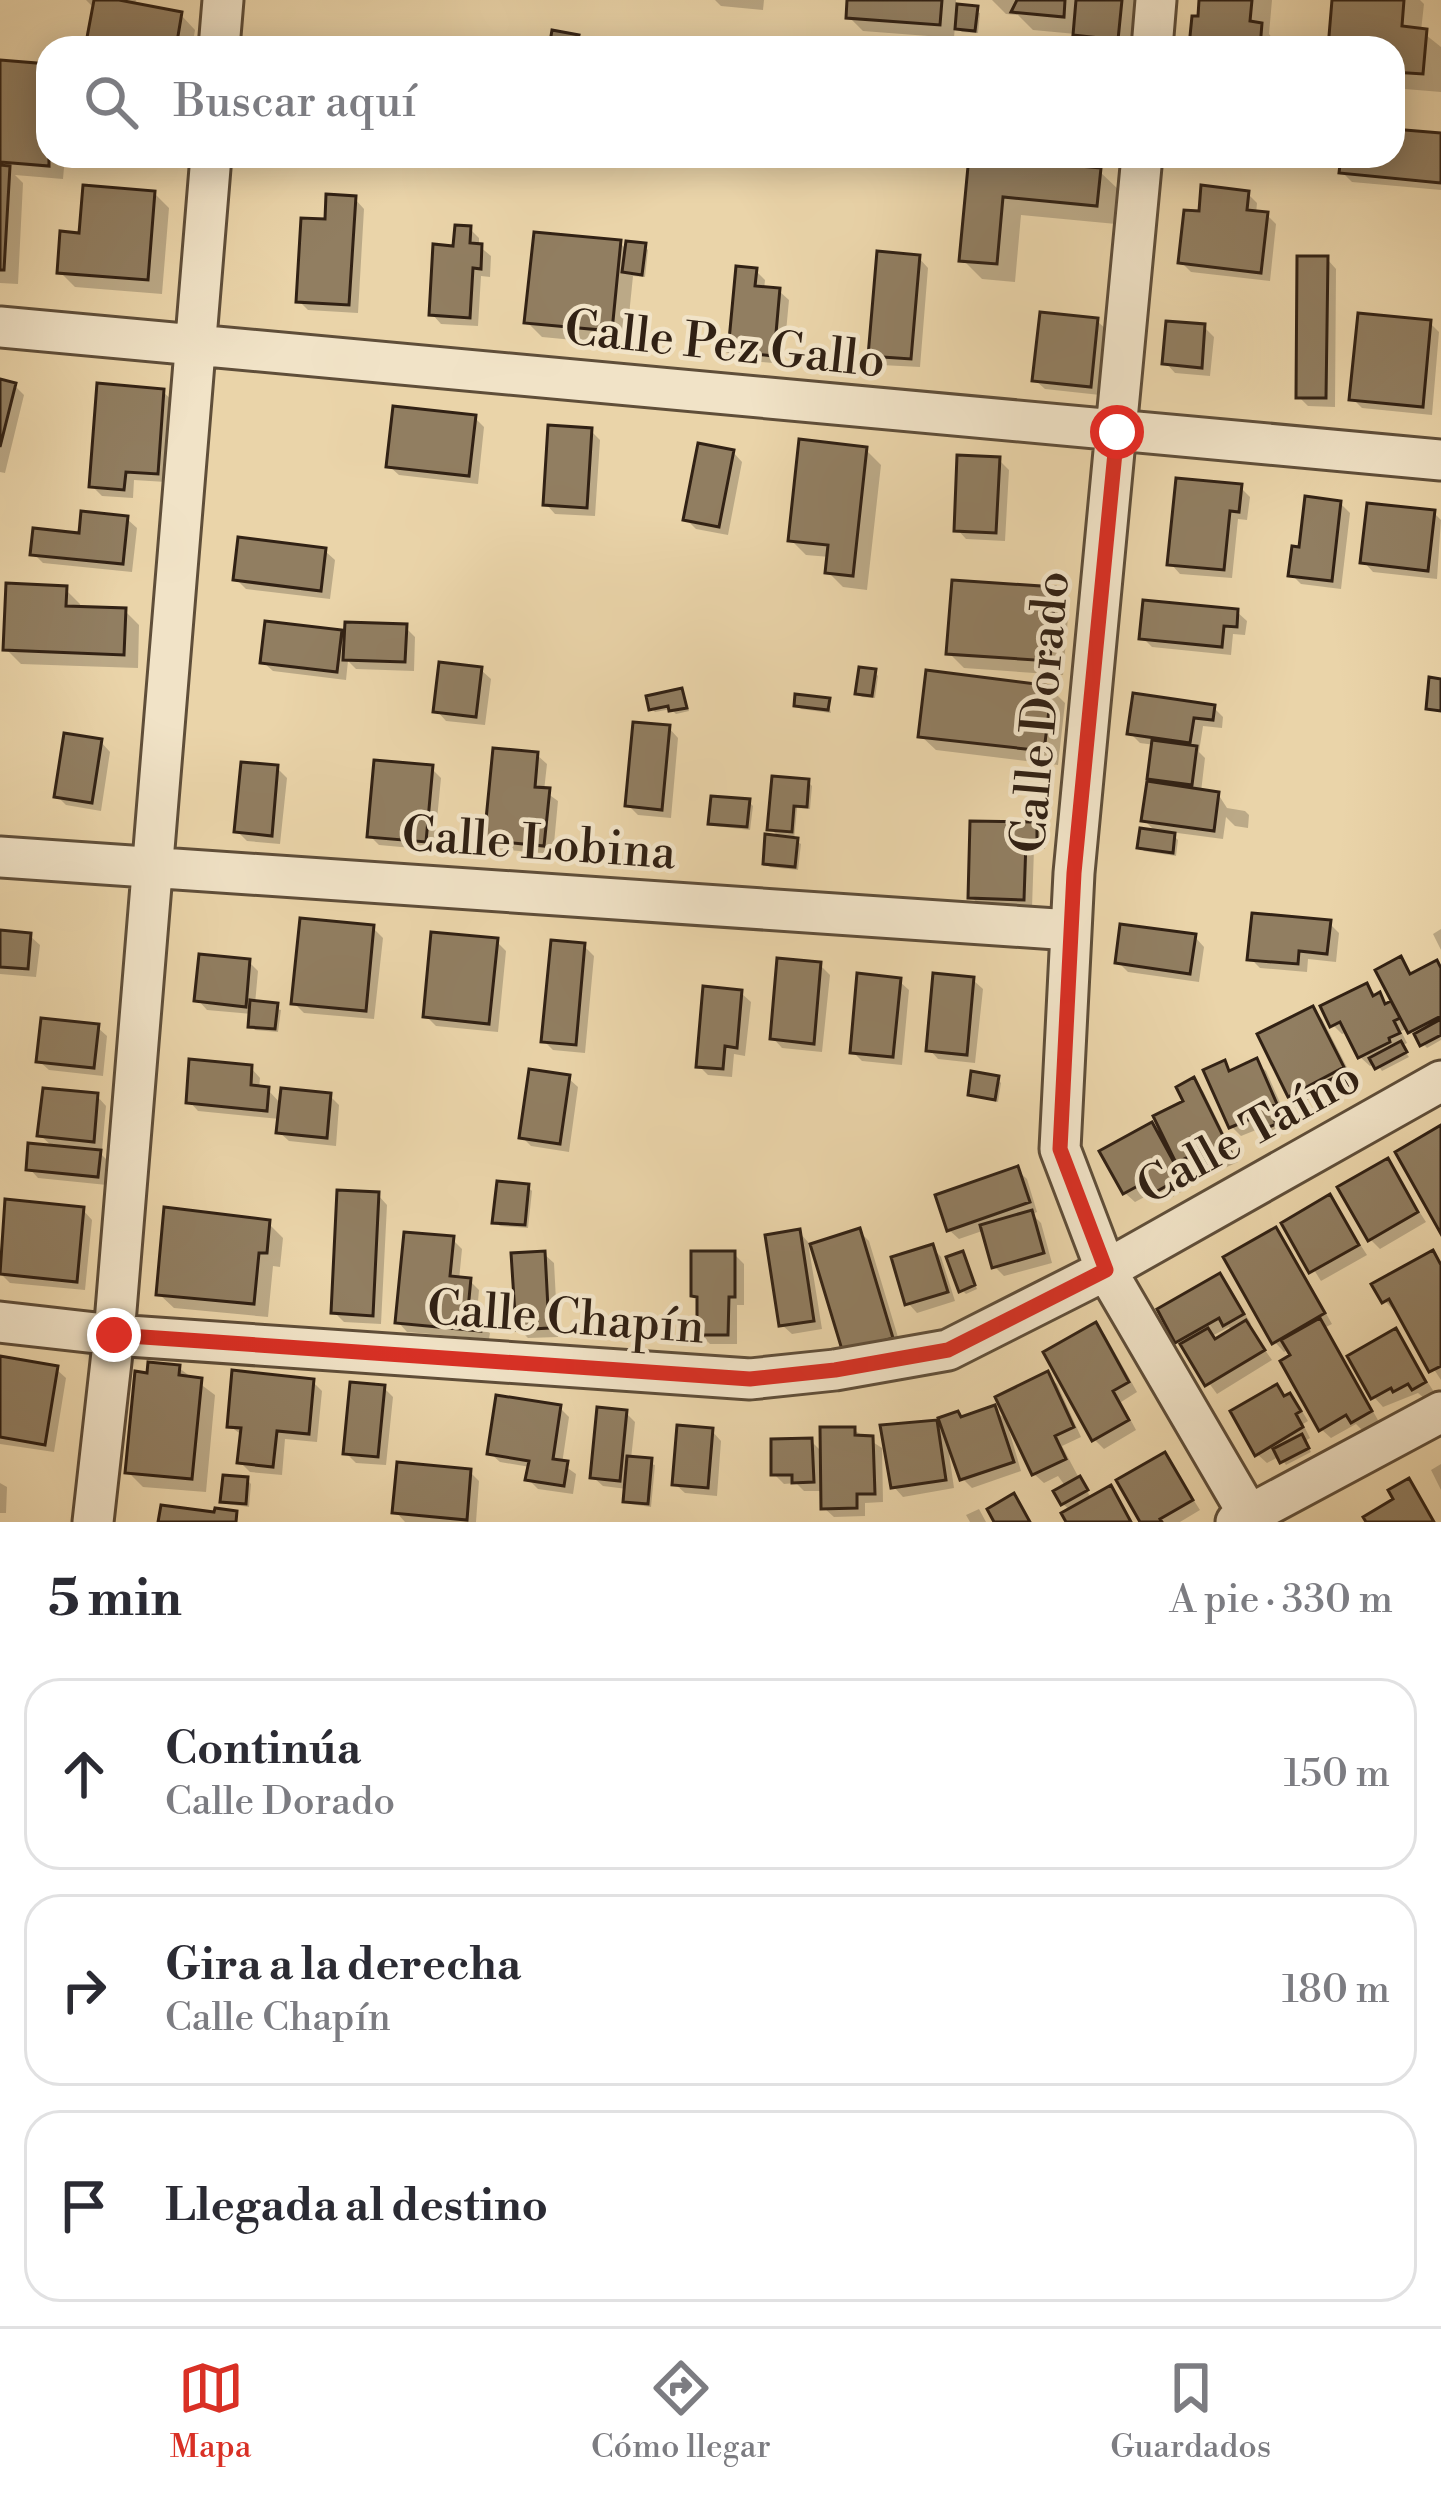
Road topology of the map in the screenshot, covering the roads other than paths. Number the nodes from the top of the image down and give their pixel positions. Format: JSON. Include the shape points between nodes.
{"nodes":[{"id":1,"x":223,"y":0,"type":"edge"},
{"id":2,"x":1156,"y":0,"type":"edge"},
{"id":3,"x":220,"y":36,"type":"edge"},
{"id":4,"x":1153,"y":36,"type":"edge"},
{"id":5,"x":210,"y":168,"type":"edge"},
{"id":6,"x":1141,"y":168,"type":"edge"},
{"id":7,"x":0,"y":327,"type":"edge"},
{"id":8,"x":195,"y":343,"type":"junction"},
{"id":9,"x":1117,"y":432,"type":"junction"},
{"id":10,"x":1441,"y":460,"type":"edge"},
{"id":11,"x":0,"y":856,"type":"edge"},
{"id":12,"x":151,"y":867,"type":"junction"},
{"id":13,"x":1071,"y":930,"type":"junction"},
{"id":14,"x":1441,"y":1081,"type":"edge"},
{"id":15,"x":1106,"y":1270,"type":"junction"},
{"id":16,"x":0,"y":1322,"type":"edge"},
{"id":17,"x":114,"y":1335,"type":"junction"},
{"id":18,"x":1441,"y":1412,"type":"edge"},
{"id":19,"x":1246,"y":1520,"type":"edge"},
{"id":20,"x":93,"y":1522,"type":"edge"}],
"edges":[{"from":1,"to":3,"type":"street"},
{"from":2,"to":4,"type":"street"},
{"from":5,"to":8,"type":"street"},
{"from":6,"to":9,"type":"street","name":"Calle Dorado"},
{"from":7,"to":8,"type":"street","name":"Calle Pez Gallo"},
{"from":8,"to":9,"type":"street","name":"Calle Pez Gallo"},
{"from":8,"to":12,"type":"street"},
{"from":9,"to":10,"type":"street","name":"Calle Pez Gallo"},
{"from":9,"to":13,"type":"street","name":"Calle Dorado"},
{"from":11,"to":12,"type":"street","name":"Calle Lobina"},
{"from":12,"to":13,"type":"street","name":"Calle Lobina"},
{"from":12,"to":17,"type":"street"},
{"from":13,"to":15,"type":"street","name":"Calle Dorado","via":[[1060,1149]]},
{"from":14,"to":15,"type":"street","name":"Calle Taíno"},
{"from":15,"to":17,"type":"street","name":"Calle Chapín","via":[[948,1350],[750,1379]]},
{"from":15,"to":19,"type":"street","name":"Calle Dorado"},
{"from":16,"to":17,"type":"street","name":"Calle Chapín"},
{"from":17,"to":20,"type":"street"},
{"from":18,"to":19,"type":"street"}]}
